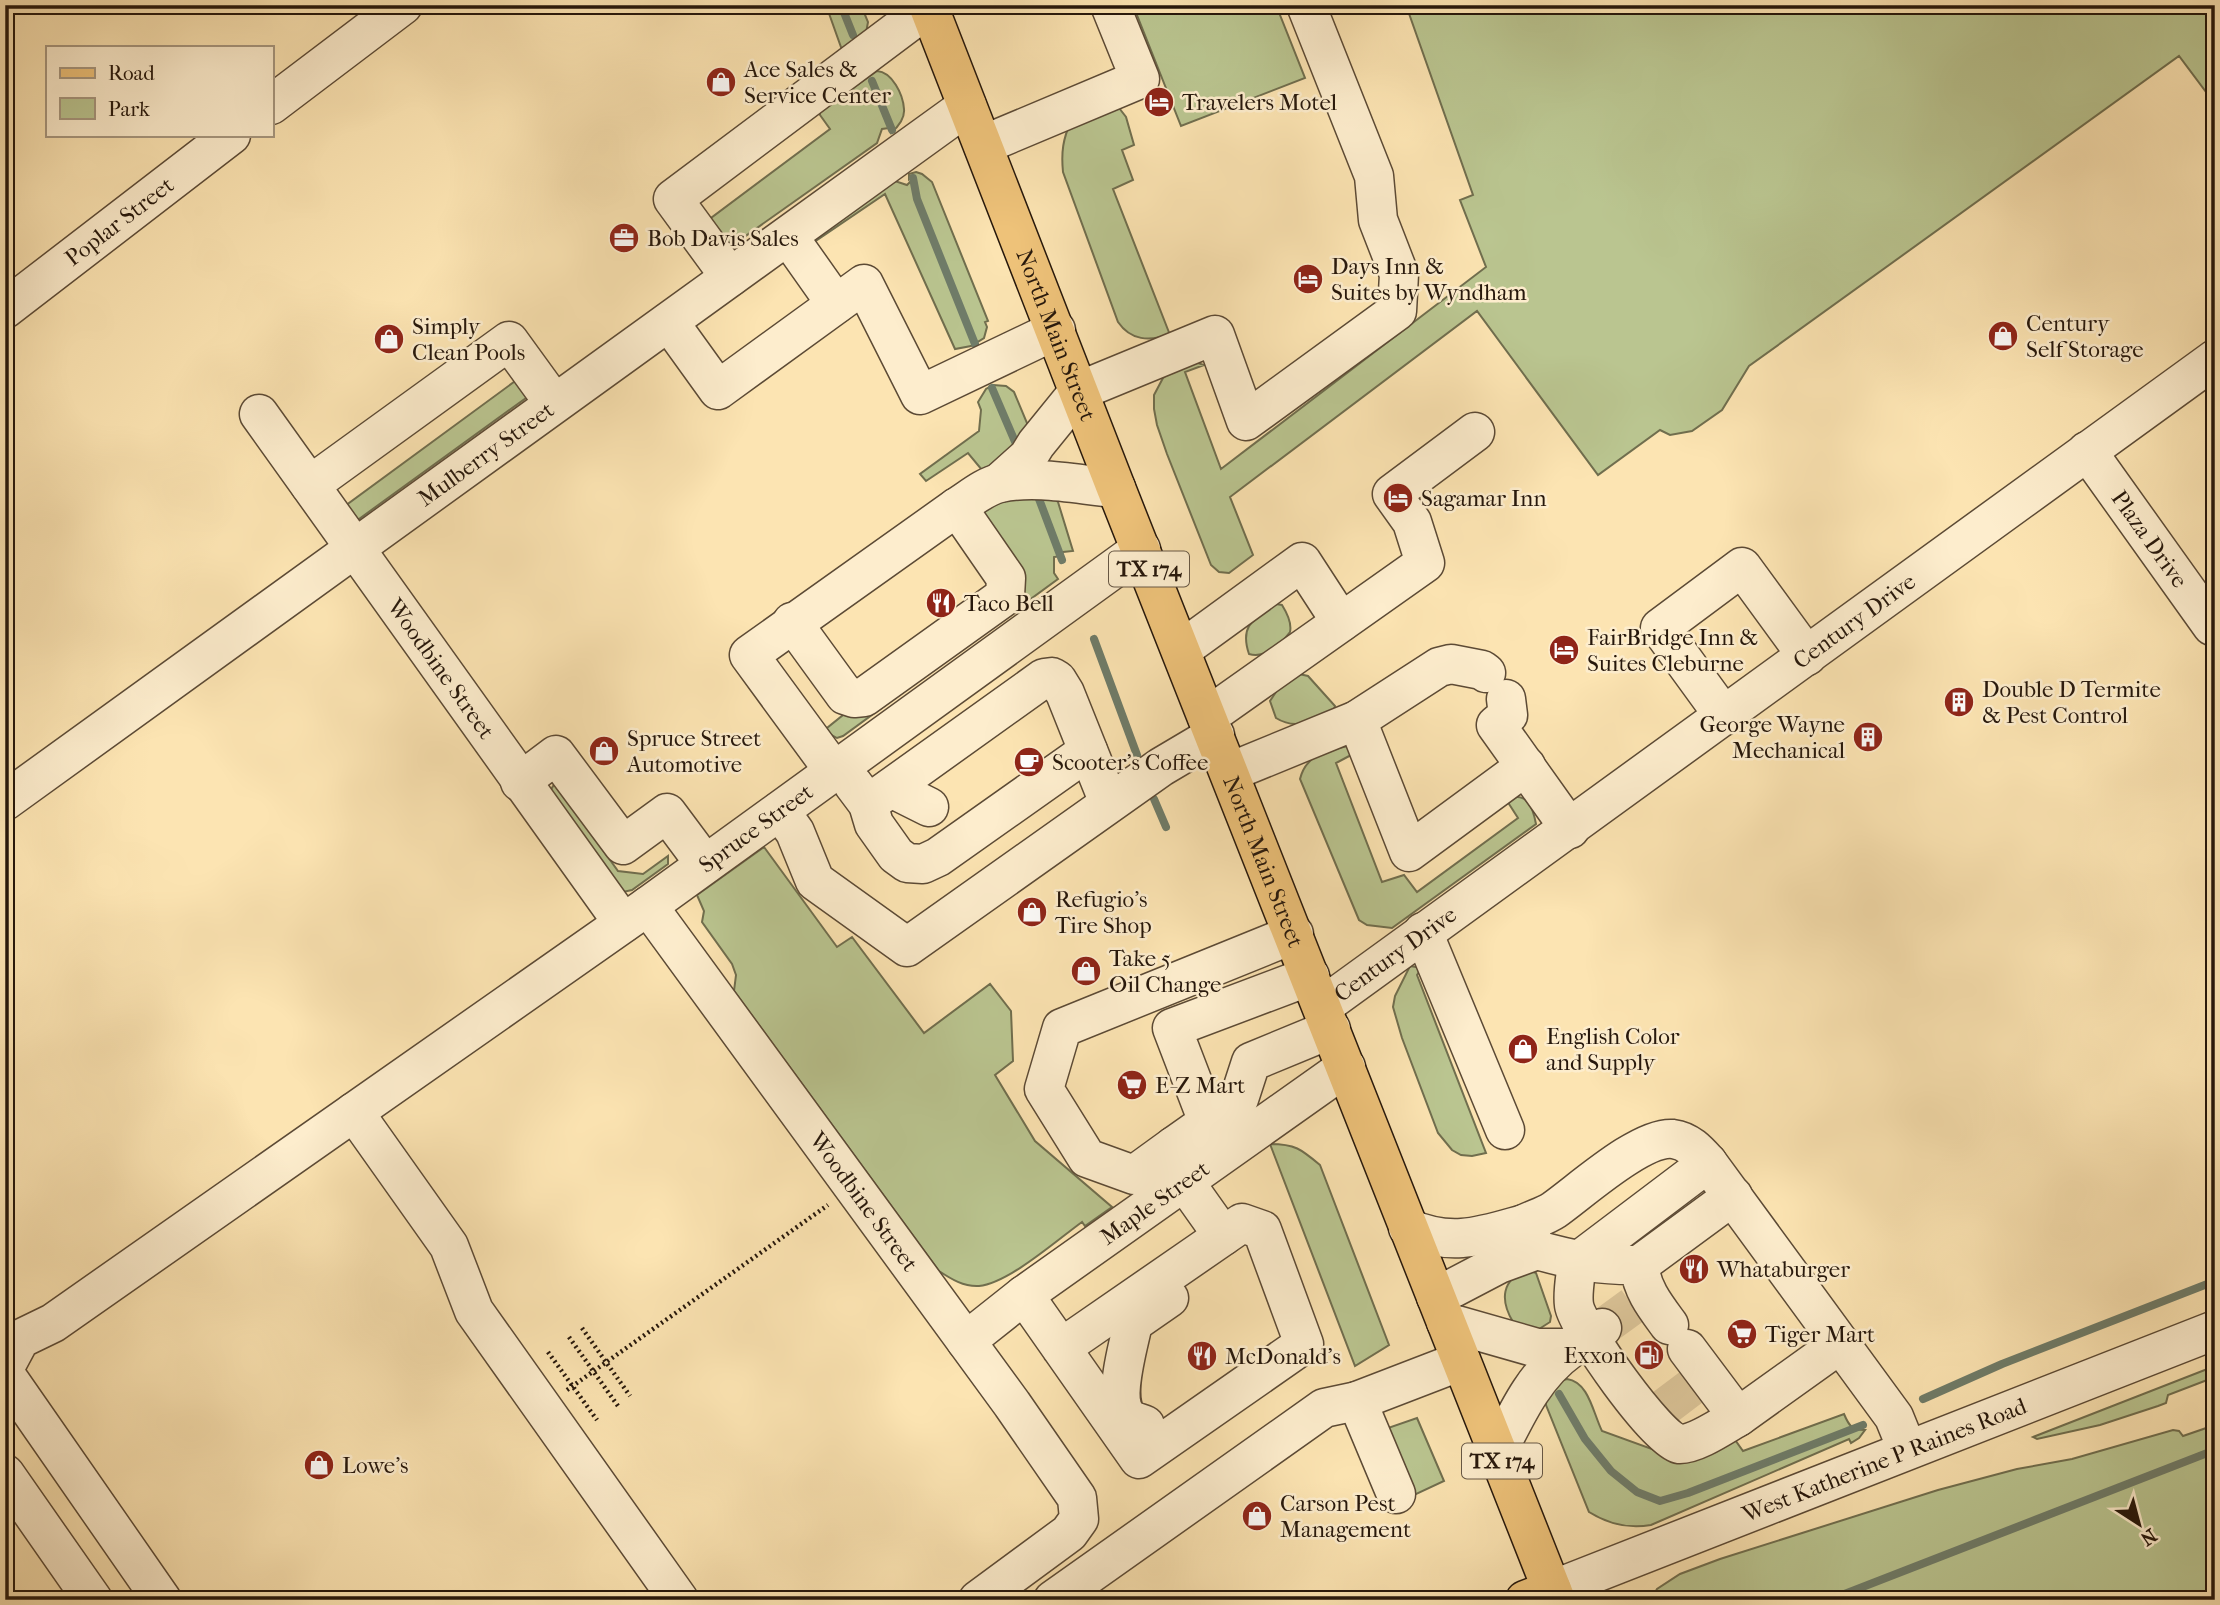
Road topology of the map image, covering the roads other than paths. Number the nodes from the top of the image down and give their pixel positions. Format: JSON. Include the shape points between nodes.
{"nodes":[{"id":1,"x":403,"y":5,"type":"edge"},
{"id":2,"x":1110,"y":5,"type":"edge"},
{"id":3,"x":1306,"y":5,"type":"edge"},
{"id":4,"x":928,"y":6,"type":"edge"},
{"id":5,"x":273,"y":103,"type":"edge"},
{"id":6,"x":967,"y":106,"type":"junction"},
{"id":7,"x":230,"y":136,"type":"edge"},
{"id":8,"x":983,"y":145,"type":"junction"},
{"id":9,"x":788,"y":236,"type":"junction"},
{"id":10,"x":730,"y":277,"type":"junction"},
{"id":11,"x":836,"y":304,"type":"junction"},
{"id":12,"x":5,"y":309,"type":"edge"},
{"id":13,"x":670,"y":322,"type":"junction"},
{"id":14,"x":1056,"y":330,"type":"junction"},
{"id":15,"x":2215,"y":359,"type":"edge"},
{"id":16,"x":1079,"y":391,"type":"junction"},
{"id":17,"x":554,"y":403,"type":"junction"},
{"id":18,"x":259,"y":414,"type":"dead end"},
{"id":19,"x":1475,"y":432,"type":"dead end"},
{"id":20,"x":2087,"y":451,"type":"junction"},
{"id":21,"x":999,"y":483,"type":"junction"},
{"id":22,"x":310,"y":485,"type":"junction"},
{"id":23,"x":1116,"y":488,"type":"junction"},
{"id":24,"x":957,"y":507,"type":"junction"},
{"id":25,"x":355,"y":548,"type":"junction"},
{"id":26,"x":1140,"y":549,"type":"junction"},
{"id":27,"x":792,"y":622,"type":"junction"},
{"id":28,"x":1341,"y":622,"type":"junction"},
{"id":29,"x":2212,"y":626,"type":"dead end"},
{"id":30,"x":1181,"y":650,"type":"junction"},
{"id":31,"x":1807,"y":656,"type":"junction"},
{"id":32,"x":1724,"y":716,"type":"junction"},
{"id":33,"x":1357,"y":720,"type":"junction"},
{"id":34,"x":1211,"y":726,"type":"junction"},
{"id":35,"x":1088,"y":751,"type":"junction"},
{"id":36,"x":1526,"y":766,"type":"junction"},
{"id":37,"x":837,"y":769,"type":"junction"},
{"id":38,"x":1230,"y":772,"type":"junction"},
{"id":39,"x":520,"y":782,"type":"junction"},
{"id":40,"x":880,"y":796,"type":"junction"},
{"id":41,"x":5,"y":801,"type":"edge"},
{"id":42,"x":1109,"y":803,"type":"junction"},
{"id":43,"x":929,"y":807,"type":"dead end"},
{"id":44,"x":780,"y":811,"type":"junction"},
{"id":45,"x":1570,"y":829,"type":"junction"},
{"id":46,"x":705,"y":864,"type":"junction"},
{"id":47,"x":636,"y":914,"type":"junction"},
{"id":48,"x":1423,"y":932,"type":"junction"},
{"id":49,"x":1294,"y":934,"type":"junction"},
{"id":50,"x":1214,"y":966,"type":"junction"},
{"id":51,"x":1321,"y":1004,"type":"junction"},
{"id":52,"x":1230,"y":1006,"type":"junction"},
{"id":53,"x":1251,"y":1062,"type":"junction"},
{"id":54,"x":1346,"y":1067,"type":"junction"},
{"id":55,"x":360,"y":1108,"type":"junction"},
{"id":56,"x":1208,"y":1122,"type":"junction"},
{"id":57,"x":1505,"y":1130,"type":"dead end"},
{"id":58,"x":1708,"y":1163,"type":"junction"},
{"id":59,"x":1184,"y":1167,"type":"junction"},
{"id":60,"x":1733,"y":1196,"type":"junction"},
{"id":61,"x":1408,"y":1228,"type":"junction"},
{"id":62,"x":1531,"y":1237,"type":"junction"},
{"id":63,"x":1214,"y":1242,"type":"junction"},
{"id":64,"x":1577,"y":1262,"type":"junction"},
{"id":65,"x":1640,"y":1288,"type":"junction"},
{"id":66,"x":1024,"y":1295,"type":"junction"},
{"id":67,"x":1441,"y":1310,"type":"junction"},
{"id":68,"x":1298,"y":1328,"type":"junction"},
{"id":69,"x":2215,"y":1330,"type":"edge"},
{"id":70,"x":1587,"y":1338,"type":"junction"},
{"id":71,"x":966,"y":1341,"type":"junction"},
{"id":72,"x":1840,"y":1344,"type":"junction"},
{"id":73,"x":1060,"y":1348,"type":"junction"},
{"id":74,"x":1461,"y":1361,"type":"junction"},
{"id":75,"x":5,"y":1367,"type":"edge"},
{"id":76,"x":5,"y":1374,"type":"edge"},
{"id":77,"x":1357,"y":1401,"type":"junction"},
{"id":78,"x":1738,"y":1417,"type":"junction"},
{"id":79,"x":1907,"y":1449,"type":"junction"},
{"id":80,"x":1498,"y":1451,"type":"junction"},
{"id":81,"x":5,"y":1474,"type":"edge"},
{"id":82,"x":1396,"y":1494,"type":"dead end"},
{"id":83,"x":1545,"y":1596,"type":"edge"},
{"id":84,"x":93,"y":1600,"type":"edge"},
{"id":85,"x":162,"y":1600,"type":"edge"},
{"id":86,"x":679,"y":1600,"type":"edge"},
{"id":87,"x":978,"y":1600,"type":"edge"},
{"id":88,"x":1053,"y":1600,"type":"edge"}],
"edges":[{"from":1,"to":5,"type":"street"},
{"from":2,"to":8,"type":"street","via":[[1140,79]]},
{"from":3,"to":16,"type":"street","via":[[1374,176],[1378,220],[1399,274],[1397,311],[1246,421],[1214,335]]},
{"from":4,"to":6,"type":"main road","name":"North Main Street","number":"TX 174"},
{"from":4,"to":10,"type":"street","via":[[673,199]]},
{"from":6,"to":8,"type":"main road","name":"North Main Street","number":"TX 174"},
{"from":6,"to":9,"type":"street","name":"Mulberry Street"},
{"from":7,"to":12,"type":"street","name":"Poplar Street"},
{"from":8,"to":14,"type":"main road","name":"North Main Street","number":"TX 174"},
{"from":9,"to":10,"type":"street","name":"Mulberry Street"},
{"from":9,"to":11,"type":"street"},
{"from":10,"to":13,"type":"street","name":"Mulberry Street"},
{"from":11,"to":13,"type":"street","via":[[719,390]]},
{"from":11,"to":14,"type":"street","via":[[864,284],[920,395]]},
{"from":13,"to":17,"type":"street","name":"Mulberry Street"},
{"from":14,"to":16,"type":"main road","name":"North Main Street","number":"TX 174"},
{"from":15,"to":20,"type":"street","name":"Century Drive"},
{"from":16,"to":21,"type":"street","via":[[1028,457]]},
{"from":16,"to":23,"type":"main road","name":"North Main Street","number":"TX 174"},
{"from":17,"to":22,"type":"street","via":[[509,341]]},
{"from":17,"to":25,"type":"street","name":"Mulberry Street"},
{"from":18,"to":22,"type":"street","name":"Woodbine Street"},
{"from":19,"to":28,"type":"street","via":[[1392,494],[1412,522],[1425,563]]},
{"from":20,"to":29,"type":"street","name":"Plaza Drive"},
{"from":20,"to":31,"type":"street","name":"Century Drive"},
{"from":21,"to":23,"type":"street","via":[[1033,480]]},
{"from":21,"to":24,"type":"street"},
{"from":22,"to":25,"type":"street","name":"Woodbine Street"},
{"from":23,"to":26,"type":"main road","name":"North Main Street","number":"TX 174"},
{"from":24,"to":27,"type":"street"},
{"from":24,"to":27,"type":"street","via":[[1006,578],[1005,596],[864,696],[845,695]]},
{"from":25,"to":39,"type":"street","name":"Woodbine Street"},
{"from":25,"to":41,"type":"street","name":"Mulberry Street"},
{"from":26,"to":30,"type":"main road","name":"North Main Street","number":"TX 174"},
{"from":26,"to":37,"type":"street","name":"Spruce Street"},
{"from":27,"to":37,"type":"street","via":[[749,655]]},
{"from":28,"to":30,"type":"street","via":[[1302,562]]},
{"from":28,"to":34,"type":"street"},
{"from":30,"to":34,"type":"main road","name":"North Main Street","number":"TX 174"},
{"from":31,"to":32,"type":"street","name":"Century Drive"},
{"from":31,"to":32,"type":"street","via":[[1742,567],[1660,628]]},
{"from":32,"to":45,"type":"street","name":"Century Drive"},
{"from":33,"to":36,"type":"street","via":[[1439,667],[1451,664],[1482,670],[1496,686],[1508,715],[1496,724]]},
{"from":33,"to":36,"type":"street","via":[[1409,852]]},
{"from":33,"to":38,"type":"street"},
{"from":34,"to":38,"type":"main road","name":"North Main Street","number":"TX 174"},
{"from":34,"to":42,"type":"street"},
{"from":35,"to":40,"type":"street","via":[[1057,680],[1044,678]]},
{"from":35,"to":40,"type":"street","via":[[923,863],[907,863],[896,855],[874,824]]},
{"from":35,"to":42,"type":"street"},
{"from":36,"to":45,"type":"street"},
{"from":37,"to":40,"type":"street"},
{"from":37,"to":44,"type":"street","name":"Spruce Street"},
{"from":38,"to":49,"type":"main road","name":"North Main Street","number":"TX 174"},
{"from":39,"to":46,"type":"street","via":[[556,755],[623,845],[667,813]]},
{"from":39,"to":47,"type":"street","name":"Woodbine Street"},
{"from":40,"to":43,"type":"street"},
{"from":42,"to":44,"type":"street","via":[[907,947],[815,881],[795,832]]},
{"from":44,"to":46,"type":"street","name":"Spruce Street"},
{"from":45,"to":48,"type":"street","name":"Century Drive"},
{"from":46,"to":47,"type":"street","name":"Spruce Street"},
{"from":47,"to":55,"type":"street","name":"Spruce Street"},
{"from":47,"to":71,"type":"street","name":"Woodbine Street"},
{"from":48,"to":51,"type":"street","name":"Century Drive"},
{"from":48,"to":57,"type":"street"},
{"from":49,"to":50,"type":"street"},
{"from":49,"to":51,"type":"main road","name":"North Main Street","number":"TX 174"},
{"from":50,"to":52,"type":"street"},
{"from":50,"to":59,"type":"street","via":[[1062,1028],[1044,1090],[1087,1158],[1134,1175]]},
{"from":51,"to":52,"type":"street"},
{"from":51,"to":53,"type":"street"},
{"from":51,"to":54,"type":"main road","name":"North Main Street","number":"TX 174"},
{"from":52,"to":53,"type":"street"},
{"from":52,"to":56,"type":"street","via":[[1172,1028]]},
{"from":53,"to":56,"type":"street","via":[[1239,1099]]},
{"from":54,"to":59,"type":"street","name":"Maple Street"},
{"from":54,"to":61,"type":"main road","name":"North Main Street","number":"TX 174"},
{"from":55,"to":75,"type":"street","name":"Spruce Street","via":[[54,1324],[20,1339]]},
{"from":55,"to":86,"type":"street","via":[[449,1246],[474,1311]]},
{"from":56,"to":59,"type":"street"},
{"from":58,"to":60,"type":"street"},
{"from":58,"to":62,"type":"street","via":[[1694,1147],[1673,1139],[1651,1143],[1550,1212]]},
{"from":58,"to":64,"type":"street"},
{"from":59,"to":63,"type":"street"},
{"from":59,"to":66,"type":"street","name":"Maple Street"},
{"from":60,"to":65,"type":"street"},
{"from":60,"to":72,"type":"street"},
{"from":61,"to":62,"type":"street","via":[[1429,1237],[1455,1239]]},
{"from":61,"to":67,"type":"main road","name":"North Main Street","number":"TX 174"},
{"from":62,"to":64,"type":"street"},
{"from":62,"to":67,"type":"street"},
{"from":63,"to":68,"type":"street","via":[[1242,1223],[1262,1230]]},
{"from":63,"to":68,"type":"street","via":[[1180,1290],[1133,1323],[1121,1386],[1121,1406],[1130,1418],[1146,1426],[1165,1423]]},
{"from":63,"to":73,"type":"street"},
{"from":64,"to":65,"type":"street","via":[[1608,1266]]},
{"from":64,"to":70,"type":"street","via":[[1574,1305]]},
{"from":65,"to":78,"type":"street"},
{"from":66,"to":71,"type":"street","name":"Maple Street"},
{"from":66,"to":73,"type":"street"},
{"from":67,"to":70,"type":"street","via":[[1537,1348]]},
{"from":67,"to":74,"type":"main road","name":"North Main Street","number":"TX 174"},
{"from":68,"to":73,"type":"street","via":[[1304,1344],[1139,1459]]},
{"from":69,"to":79,"type":"street","name":"West Katherine P Raines Road"},
{"from":70,"to":78,"type":"street","via":[[1655,1414],[1666,1438],[1677,1444],[1692,1442]]},
{"from":70,"to":80,"type":"street","via":[[1544,1372],[1523,1400]]},
{"from":71,"to":87,"type":"street","name":"Woodbine Street","via":[[1077,1498],[1079,1519],[1069,1533]]},
{"from":72,"to":78,"type":"street"},
{"from":72,"to":79,"type":"street","via":[[1894,1417]]},
{"from":74,"to":77,"type":"street"},
{"from":74,"to":80,"type":"main road","name":"North Main Street","number":"TX 174"},
{"from":76,"to":85,"type":"street"},
{"from":77,"to":82,"type":"street"},
{"from":77,"to":88,"type":"street","via":[[1324,1408],[1304,1421]]},
{"from":79,"to":83,"type":"street","name":"West Katherine P Raines Road"},
{"from":80,"to":83,"type":"main road","name":"North Main Street","number":"TX 174"},
{"from":81,"to":84,"type":"street"}]}
